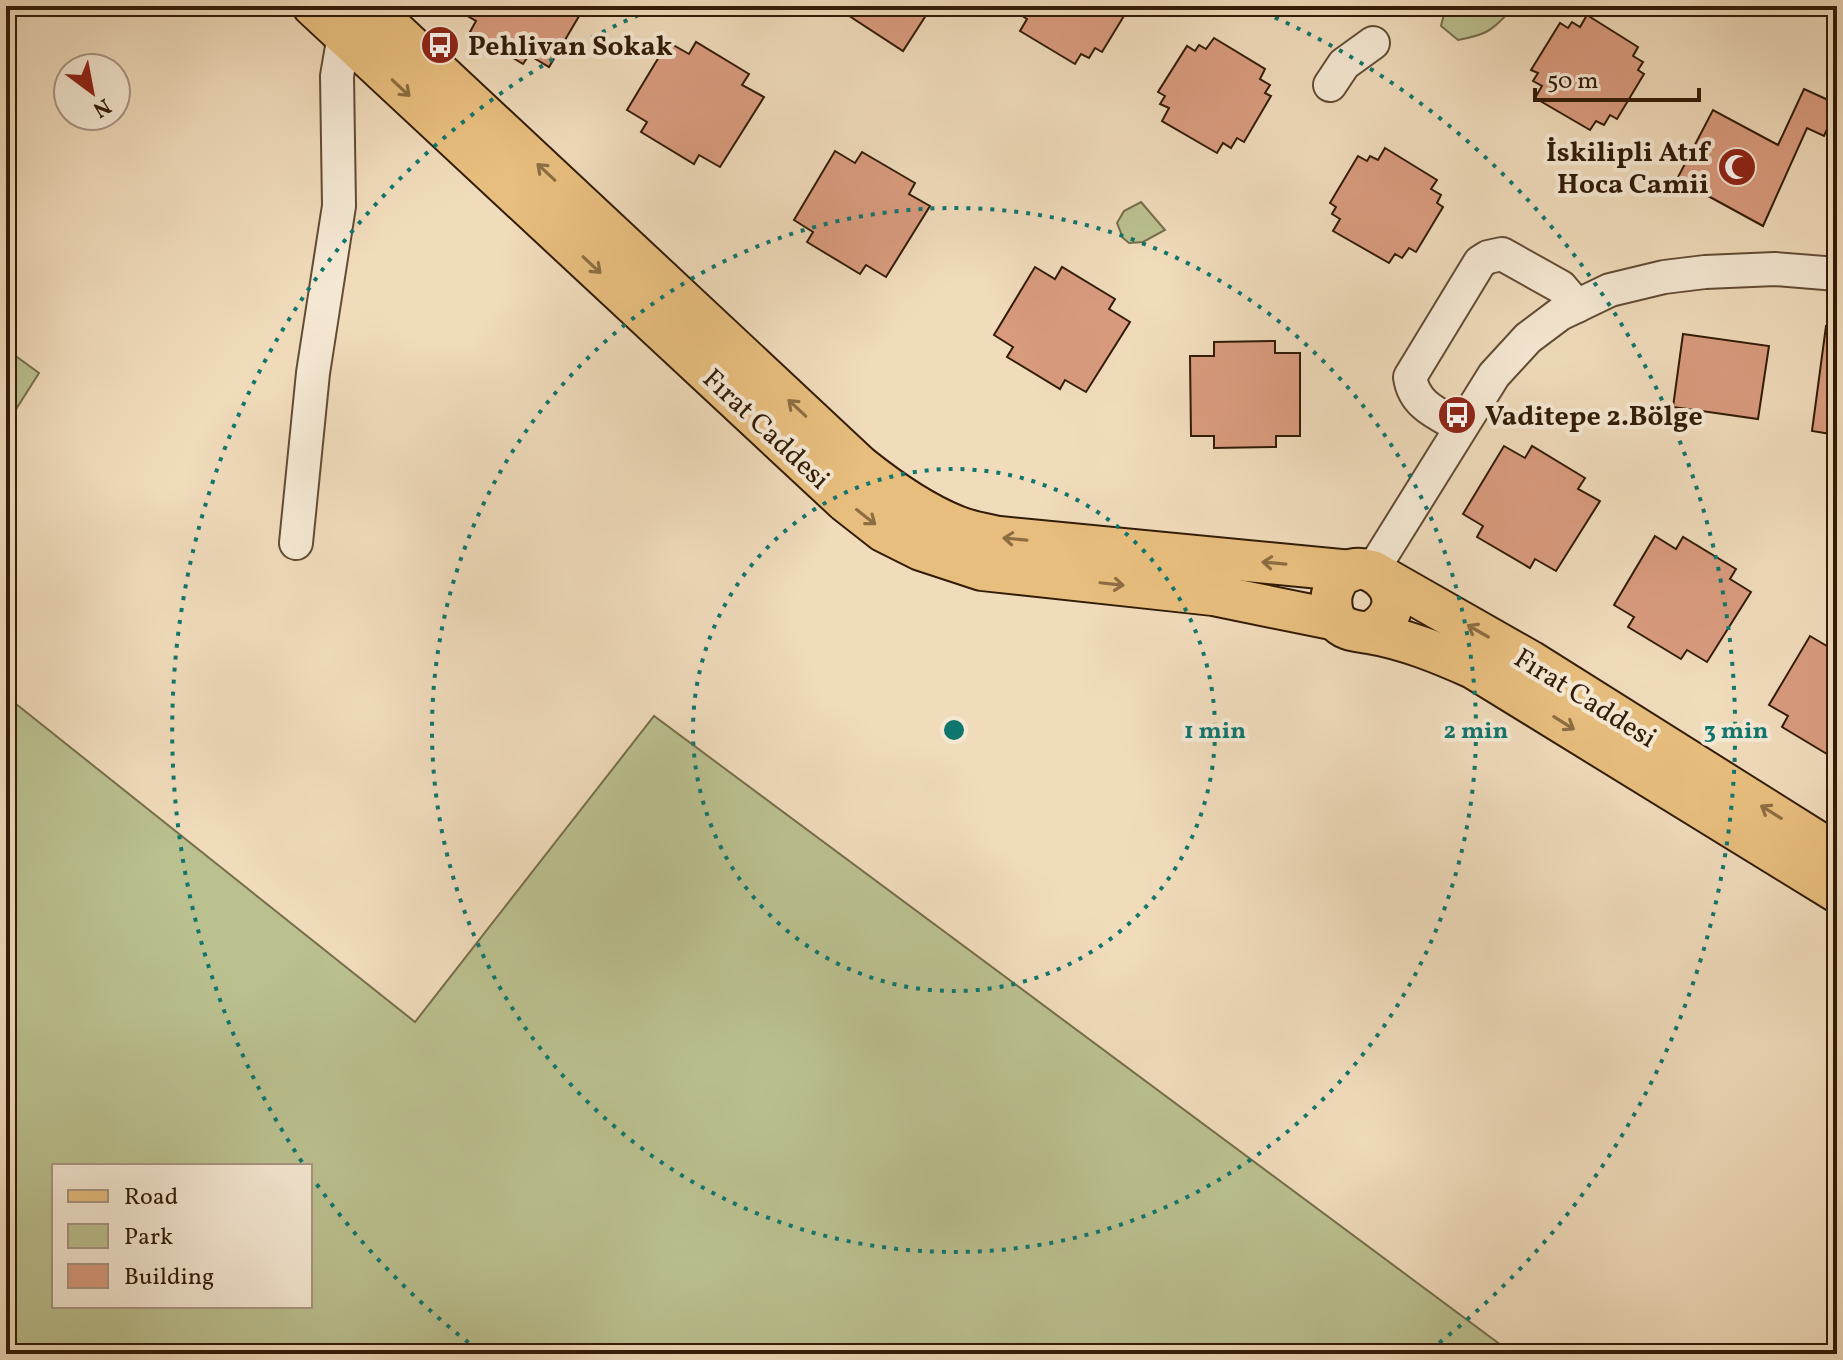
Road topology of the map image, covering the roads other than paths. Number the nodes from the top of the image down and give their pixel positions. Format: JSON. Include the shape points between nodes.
{"nodes":[{"id":1,"x":313,"y":6,"type":"edge"},
{"id":2,"x":358,"y":16,"type":"edge"},
{"id":3,"x":1373,"y":43,"type":"dead end"},
{"id":4,"x":1330,"y":85,"type":"dead end"},
{"id":5,"x":1837,"y":274,"type":"edge"},
{"id":6,"x":1577,"y":306,"type":"junction"},
{"id":7,"x":1461,"y":427,"type":"junction"},
{"id":8,"x":296,"y":543,"type":"dead end"},
{"id":9,"x":1362,"y":571,"type":"junction"},
{"id":10,"x":1352,"y":626,"type":"junction"},
{"id":11,"x":1837,"y":854,"type":"edge"},
{"id":12,"x":1837,"y":892,"type":"edge"}],
"edges":[{"from":1,"to":2,"type":"main road","name":"Fırat Caddesi"},
{"from":2,"to":8,"type":"street","via":[[337,76],[339,206],[313,373]]},
{"from":9,"to":2,"type":"main road","name":"Fırat Caddesi","one_way":true,"via":[[999,537],[923,510],[860,466]]},
{"from":2,"to":10,"type":"main road","name":"Fırat Caddesi","one_way":true,"via":[[846,502],[883,531],[982,570],[1213,595]]},
{"from":3,"to":4,"type":"street","via":[[1344,64]]},
{"from":5,"to":6,"type":"street","via":[[1775,269],[1664,277],[1610,290]]},
{"from":6,"to":7,"type":"street","via":[[1528,338],[1494,375]]},
{"from":6,"to":7,"type":"street","via":[[1561,287],[1502,254],[1480,262],[1410,377],[1417,398]]},
{"from":7,"to":9,"type":"street"},
{"from":9,"to":10,"type":"main road","via":[[1342,576],[1333,589],[1332,607]]},
{"from":9,"to":10,"type":"main road","via":[[1387,584],[1392,602],[1375,629]]},
{"from":11,"to":9,"type":"main road","name":"Fırat Caddesi","one_way":true,"via":[[1530,661]]},
{"from":10,"to":12,"type":"main road","name":"Fırat Caddesi","one_way":true,"via":[[1473,668]]}]}
